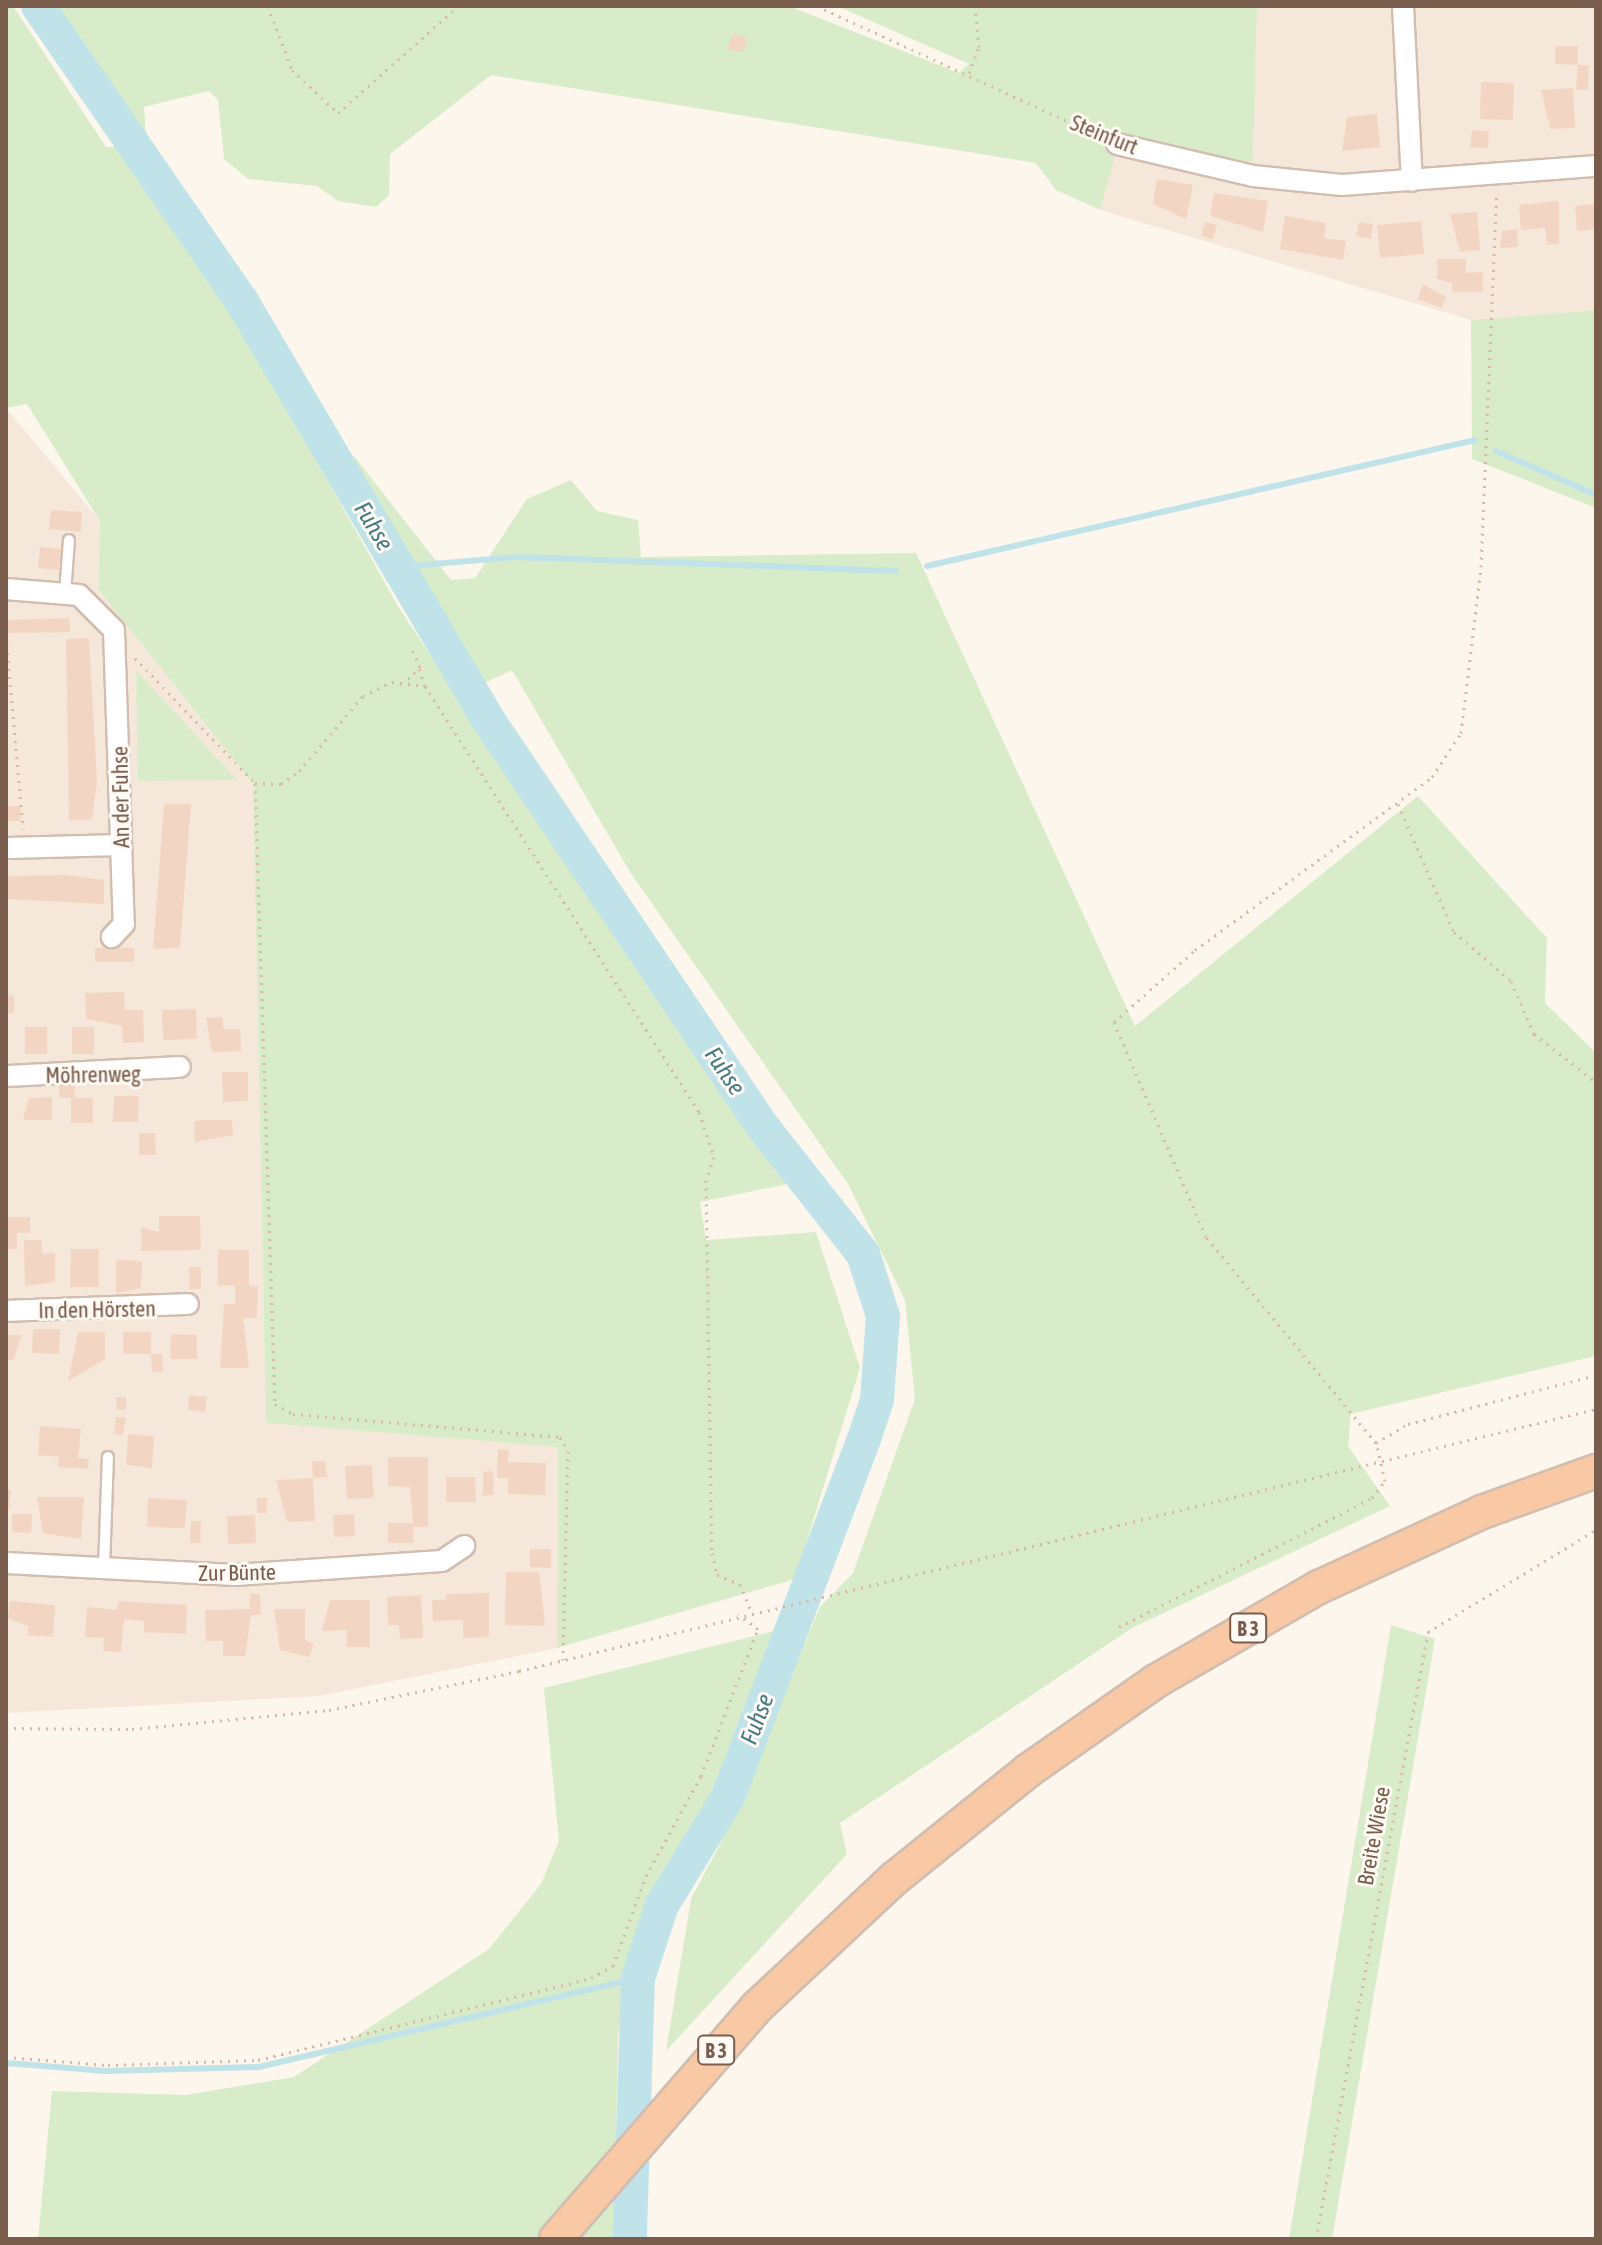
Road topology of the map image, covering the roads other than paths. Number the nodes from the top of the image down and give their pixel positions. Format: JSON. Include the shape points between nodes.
{"nodes":[{"id":1,"x":1400,"y":10,"type":"edge"},
{"id":2,"x":1117,"y":144,"type":"road end"},
{"id":3,"x":1596,"y":166,"type":"edge"},
{"id":4,"x":1412,"y":181,"type":"junction"},
{"id":5,"x":69,"y":540,"type":"dead end"},
{"id":6,"x":6,"y":589,"type":"edge"},
{"id":7,"x":65,"y":594,"type":"junction"},
{"id":8,"x":121,"y":845,"type":"junction"},
{"id":9,"x":15,"y":848,"type":"edge"},
{"id":10,"x":112,"y":937,"type":"dead end"},
{"id":11,"x":180,"y":1067,"type":"dead end"},
{"id":12,"x":6,"y":1076,"type":"edge"},
{"id":13,"x":188,"y":1304,"type":"dead end"},
{"id":14,"x":6,"y":1311,"type":"edge"},
{"id":15,"x":108,"y":1457,"type":"dead end"},
{"id":16,"x":1596,"y":1471,"type":"edge"},
{"id":17,"x":464,"y":1546,"type":"dead end"},
{"id":18,"x":6,"y":1563,"type":"edge"},
{"id":19,"x":104,"y":1571,"type":"junction"},
{"id":20,"x":556,"y":2239,"type":"edge"}],
"edges":[{"from":1,"to":4,"type":"street"},
{"from":2,"to":4,"type":"street","name":"Steinfurt","via":[[1253,176],[1342,185]]},
{"from":3,"to":4,"type":"street","name":"Steinfurt"},
{"from":5,"to":7,"type":"lane"},
{"from":6,"to":7,"type":"street"},
{"from":7,"to":8,"type":"street","name":"An der Fuhse","via":[[79,595],[114,630],[120,653]]},
{"from":8,"to":9,"type":"street"},
{"from":8,"to":10,"type":"street","name":"An der Fuhse","via":[[124,924]]},
{"from":11,"to":12,"type":"street","name":"Möhrenweg"},
{"from":13,"to":14,"type":"street","name":"In den Hörsten"},
{"from":15,"to":19,"type":"lane"},
{"from":16,"to":20,"type":"highway","number":"B 3","via":[[1397,1549],[1241,1631],[1076,1736],[895,1878],[690,2077]]},
{"from":17,"to":19,"type":"street","name":"Zur Bünte","via":[[442,1561],[235,1575]]},
{"from":18,"to":19,"type":"street","name":"Zur Bünte"}]}
